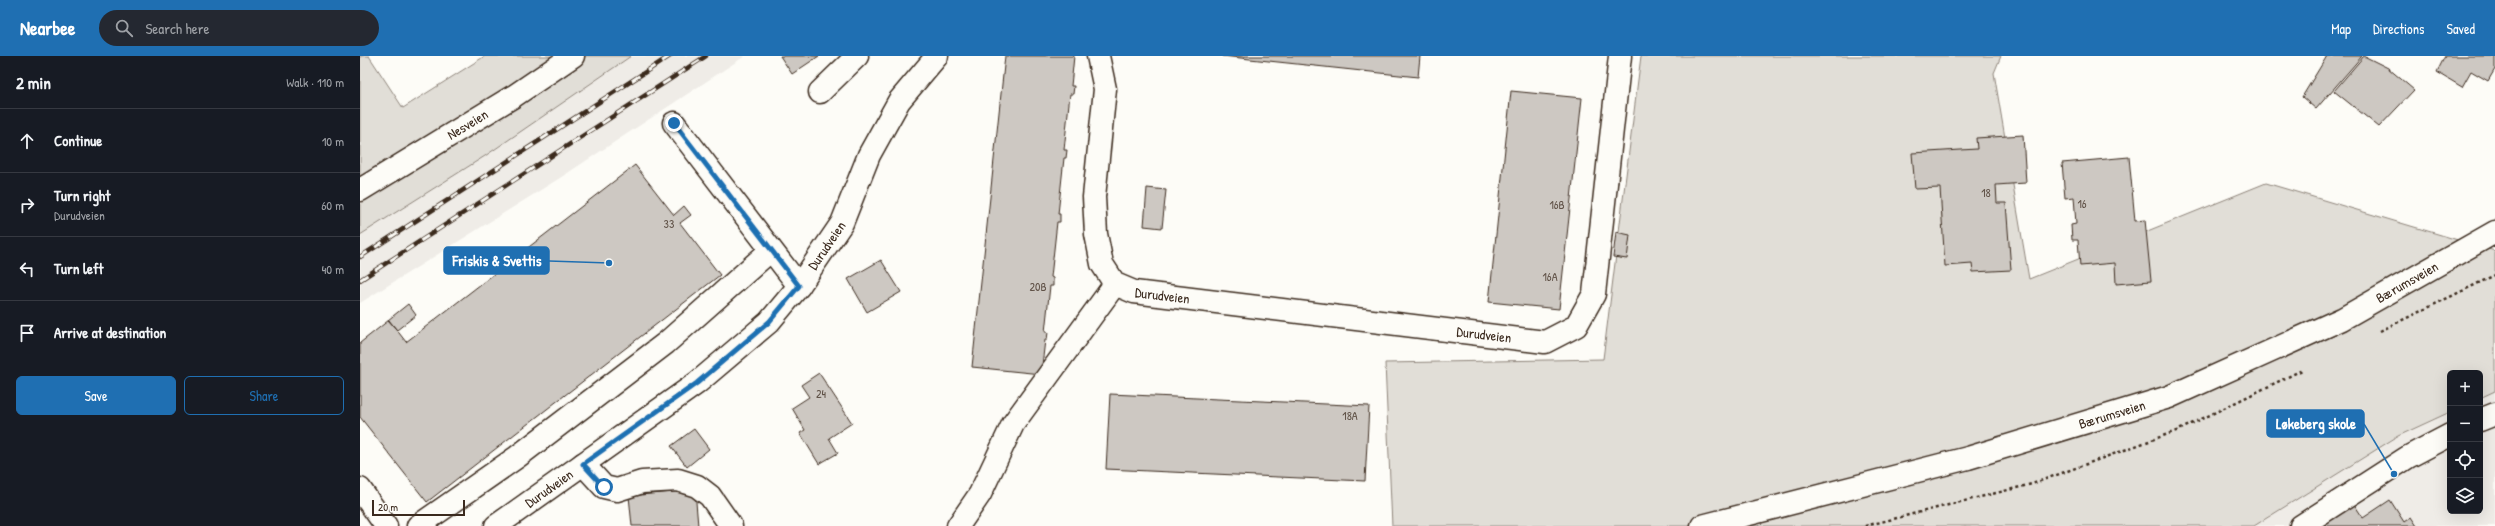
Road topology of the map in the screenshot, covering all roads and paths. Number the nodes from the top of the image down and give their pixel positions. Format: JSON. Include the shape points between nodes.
{"nodes":[{"id":1,"x":573,"y":56,"type":"edge"},
{"id":2,"x":857,"y":56,"type":"edge"},
{"id":3,"x":937,"y":56,"type":"edge"},
{"id":4,"x":1098,"y":56,"type":"edge"},
{"id":5,"x":1620,"y":56,"type":"edge"},
{"id":6,"x":820,"y":92,"type":"dead end"},
{"id":7,"x":674,"y":123,"type":"dead end"},
{"id":8,"x":360,"y":190,"type":"edge"},
{"id":9,"x":2495,"y":232,"type":"edge"},
{"id":10,"x":771,"y":250,"type":"junction"},
{"id":11,"x":1115,"y":284,"type":"junction"},
{"id":12,"x":799,"y":286,"type":"junction"},
{"id":13,"x":2495,"y":414,"type":"edge"},
{"id":14,"x":2483,"y":419,"type":"edge"},
{"id":15,"x":2447,"y":438,"type":"edge"},
{"id":16,"x":583,"y":464,"type":"junction"},
{"id":17,"x":360,"y":489,"type":"edge"},
{"id":18,"x":386,"y":526,"type":"edge"},
{"id":19,"x":418,"y":526,"type":"edge"},
{"id":20,"x":496,"y":526,"type":"edge"},
{"id":21,"x":731,"y":526,"type":"edge"},
{"id":22,"x":958,"y":526,"type":"edge"},
{"id":23,"x":1702,"y":526,"type":"edge"},
{"id":24,"x":2301,"y":526,"type":"edge"}],
"edges":[{"from":1,"to":8,"type":"street","name":"Nesveien","via":[[514,96]]},
{"from":2,"to":6,"type":"street"},
{"from":3,"to":12,"type":"street","name":"Durudveien","via":[[899,101],[869,155],[842,223]]},
{"from":4,"to":11,"type":"street","name":"Durudveien","via":[[1105,90],[1094,197],[1096,234],[1102,264]]},
{"from":5,"to":11,"type":"street","name":"Durudveien","via":[[1594,294],[1576,326],[1545,342],[1134,292]]},
{"from":7,"to":10,"type":"street"},
{"from":9,"to":23,"type":"street","name":"Bærumsveien","via":[[2342,319],[2169,397],[1968,458]]},
{"from":10,"to":12,"type":"street"},
{"from":10,"to":19,"type":"street","via":[[666,343],[517,457]]},
{"from":11,"to":22,"type":"street","name":"Durudveien","via":[[1013,424],[980,494]]},
{"from":12,"to":16,"type":"street","name":"Durudveien","via":[[769,322],[697,383]]},
{"from":13,"to":14,"type":"street"},
{"from":15,"to":24,"type":"street","via":[[2408,457]]},
{"from":16,"to":20,"type":"street","name":"Durudveien"},
{"from":16,"to":21,"type":"street","via":[[604,487],[617,490],[642,482],[678,480],[697,486],[710,496]]},
{"from":17,"to":18,"type":"street"}]}
